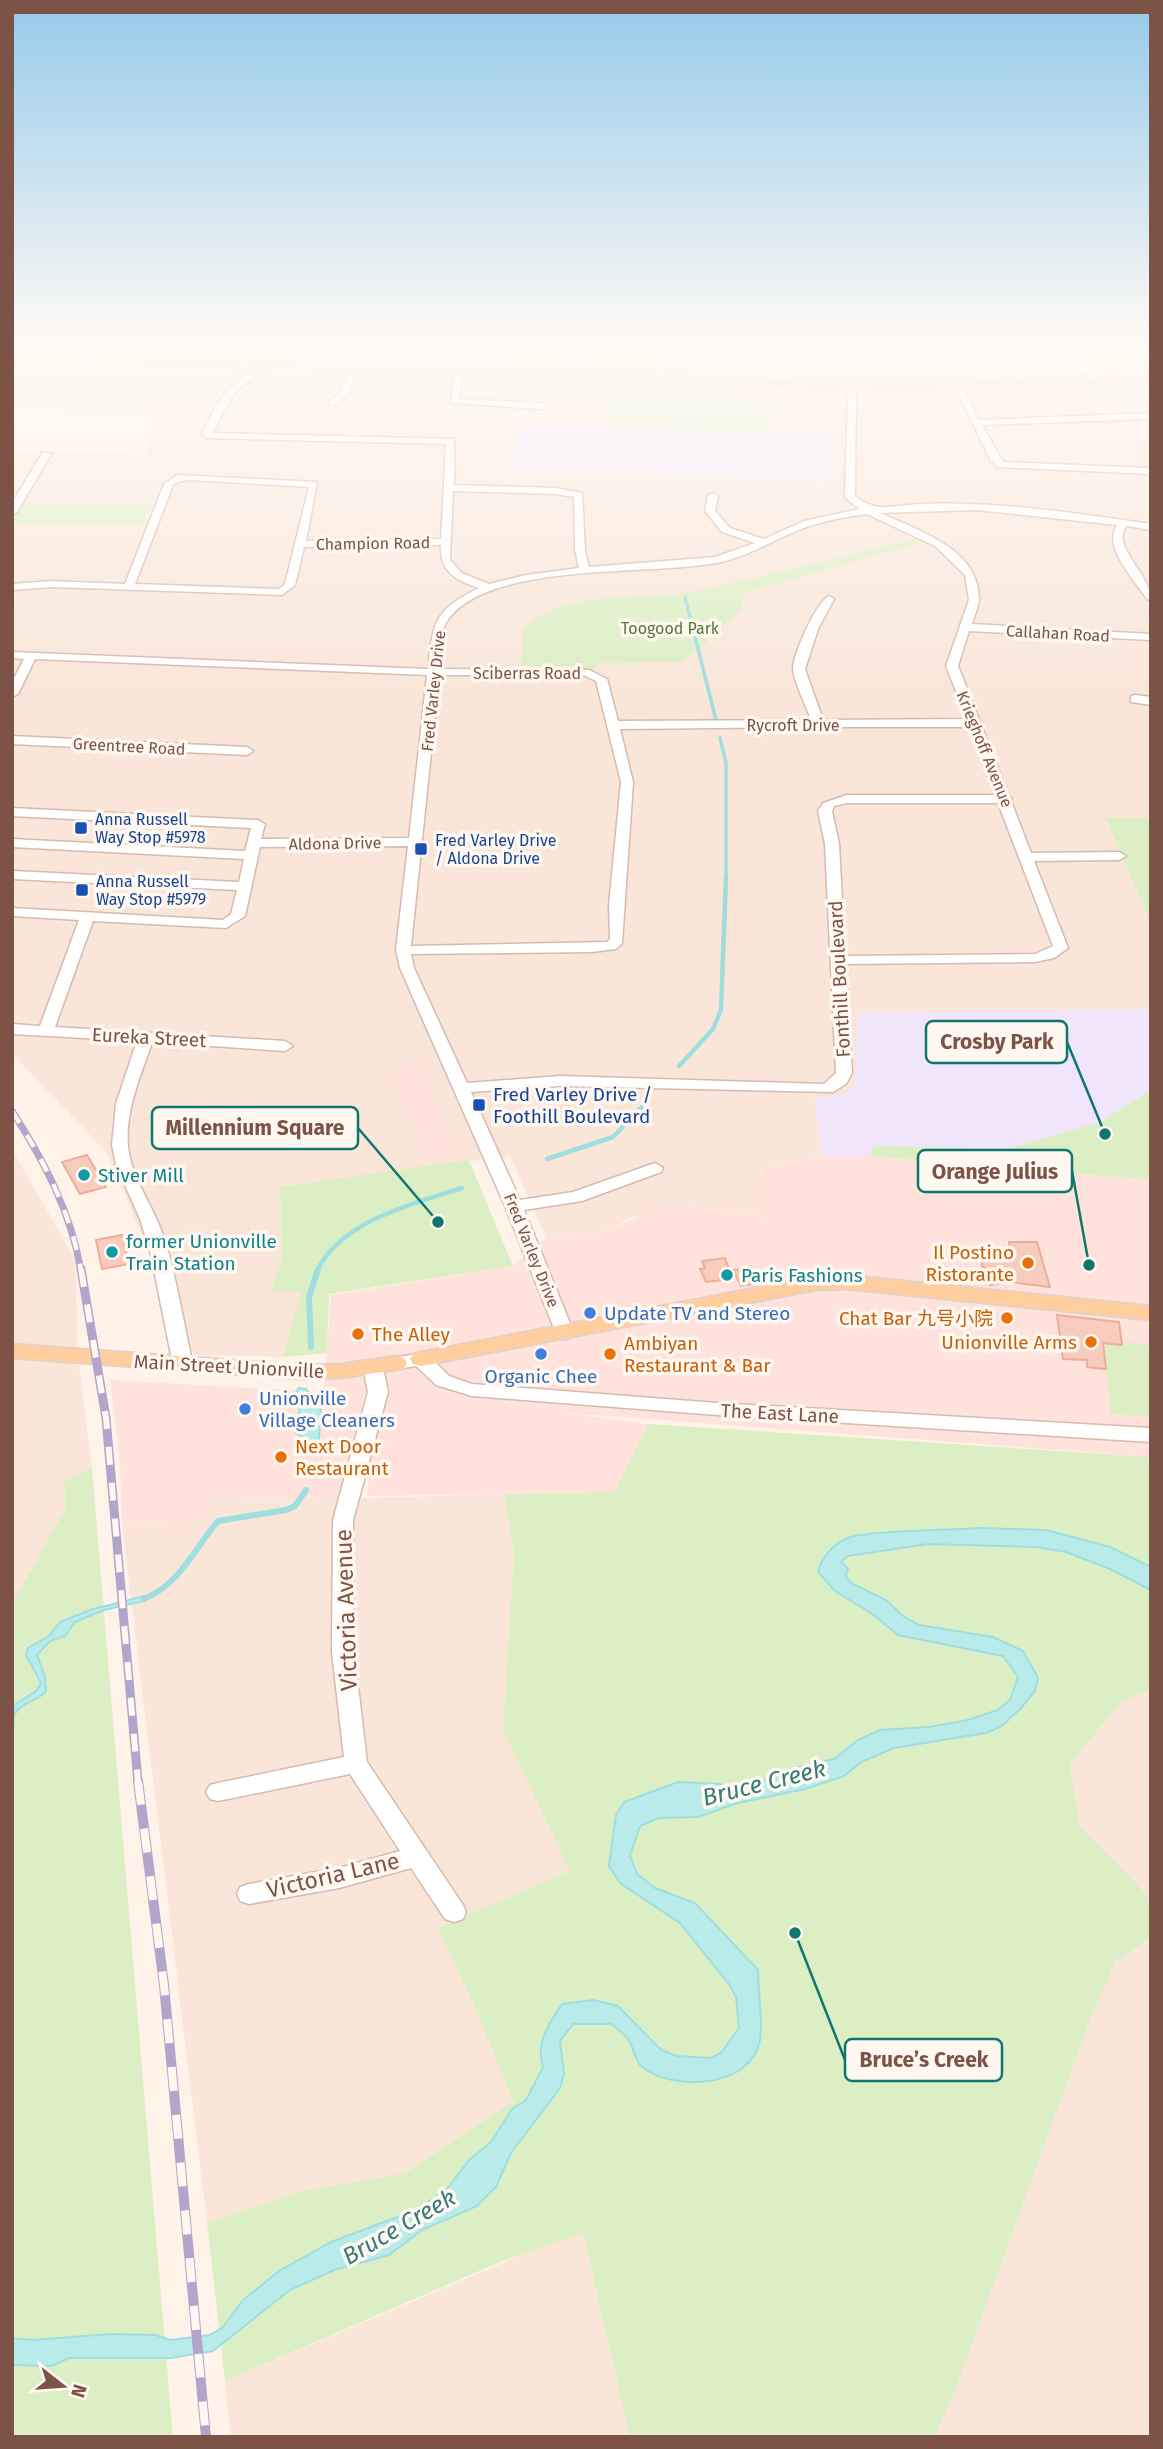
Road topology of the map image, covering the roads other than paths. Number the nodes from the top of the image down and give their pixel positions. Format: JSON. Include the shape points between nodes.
{"nodes":[{"id":1,"x":41,"y":462,"type":"edge"},
{"id":2,"x":451,"y":462,"type":"edge"},
{"id":3,"x":849,"y":462,"type":"edge"},
{"id":4,"x":999,"y":462,"type":"edge"},
{"id":5,"x":1151,"y":471,"type":"edge"},
{"id":6,"x":449,"y":488,"type":"junction"},
{"id":7,"x":713,"y":496,"type":"dead end"},
{"id":8,"x":868,"y":511,"type":"junction"},
{"id":9,"x":12,"y":512,"type":"edge"},
{"id":10,"x":1123,"y":523,"type":"junction"},
{"id":11,"x":1151,"y":527,"type":"edge"},
{"id":12,"x":446,"y":542,"type":"junction"},
{"id":13,"x":766,"y":543,"type":"junction"},
{"id":14,"x":299,"y":544,"type":"junction"},
{"id":15,"x":585,"y":571,"type":"junction"},
{"id":16,"x":12,"y":587,"type":"edge"},
{"id":17,"x":129,"y":587,"type":"junction"},
{"id":18,"x":490,"y":588,"type":"junction"},
{"id":19,"x":1149,"y":591,"type":"edge"},
{"id":20,"x":829,"y":599,"type":"dead end"},
{"id":21,"x":965,"y":627,"type":"junction"},
{"id":22,"x":1151,"y":637,"type":"edge"},
{"id":23,"x":12,"y":655,"type":"edge"},
{"id":24,"x":32,"y":655,"type":"junction"},
{"id":25,"x":435,"y":673,"type":"junction"},
{"id":26,"x":12,"y":694,"type":"edge"},
{"id":27,"x":1135,"y":699,"type":"dead end"},
{"id":28,"x":1151,"y":701,"type":"edge"},
{"id":29,"x":975,"y":723,"type":"junction"},
{"id":30,"x":612,"y":725,"type":"junction"},
{"id":31,"x":819,"y":725,"type":"junction"},
{"id":32,"x":12,"y":740,"type":"edge"},
{"id":33,"x":247,"y":751,"type":"dead end"},
{"id":34,"x":1006,"y":799,"type":"junction"},
{"id":35,"x":12,"y":813,"type":"edge"},
{"id":36,"x":416,"y":842,"type":"junction"},
{"id":37,"x":12,"y":843,"type":"edge"},
{"id":38,"x":253,"y":849,"type":"junction"},
{"id":39,"x":1119,"y":856,"type":"dead end"},
{"id":40,"x":1027,"y":857,"type":"junction"},
{"id":41,"x":12,"y":875,"type":"edge"},
{"id":42,"x":244,"y":886,"type":"junction"},
{"id":43,"x":12,"y":912,"type":"edge"},
{"id":44,"x":87,"y":918,"type":"junction"},
{"id":45,"x":403,"y":950,"type":"junction"},
{"id":46,"x":838,"y":960,"type":"junction"},
{"id":47,"x":12,"y":1029,"type":"edge"},
{"id":48,"x":46,"y":1031,"type":"junction"},
{"id":49,"x":146,"y":1037,"type":"junction"},
{"id":50,"x":285,"y":1045,"type":"dead end"},
{"id":51,"x":463,"y":1088,"type":"junction"},
{"id":52,"x":655,"y":1168,"type":"dead end"},
{"id":53,"x":514,"y":1206,"type":"junction"},
{"id":54,"x":1151,"y":1313,"type":"edge"},
{"id":55,"x":565,"y":1333,"type":"junction"},
{"id":56,"x":12,"y":1351,"type":"edge"},
{"id":57,"x":421,"y":1359,"type":"junction"},
{"id":58,"x":396,"y":1363,"type":"joint"},
{"id":59,"x":183,"y":1364,"type":"junction"},
{"id":60,"x":373,"y":1367,"type":"junction"},
{"id":61,"x":1151,"y":1435,"type":"edge"},
{"id":62,"x":356,"y":1764,"type":"junction"},
{"id":63,"x":218,"y":1791,"type":"dead end"},
{"id":64,"x":417,"y":1856,"type":"junction"},
{"id":65,"x":249,"y":1894,"type":"dead end"},
{"id":66,"x":454,"y":1912,"type":"dead end"}],
"edges":[{"from":1,"to":9,"type":"street"},
{"from":2,"to":6,"type":"street"},
{"from":3,"to":8,"type":"street","name":"Krieghoff Avenue","via":[[848,493]]},
{"from":4,"to":5,"type":"street"},
{"from":6,"to":12,"type":"street"},
{"from":6,"to":15,"type":"street","via":[[579,495]]},
{"from":7,"to":13,"type":"street","via":[[710,511],[719,526]]},
{"from":8,"to":10,"type":"street","name":"Fred Varley Drive","via":[[981,506]]},
{"from":8,"to":13,"type":"street","name":"Fred Varley Drive","via":[[807,524]]},
{"from":8,"to":21,"type":"street","name":"Krieghoff Avenue","via":[[939,544],[965,567],[974,585]]},
{"from":10,"to":11,"type":"street","name":"Fred Varley Drive"},
{"from":10,"to":19,"type":"street","via":[[1116,532],[1118,546]]},
{"from":12,"to":14,"type":"street","name":"Champion Road"},
{"from":12,"to":18,"type":"street","via":[[447,566]]},
{"from":13,"to":15,"type":"street","name":"Fred Varley Drive","via":[[738,555],[690,565]]},
{"from":14,"to":17,"type":"street","via":[[290,585],[277,593]]},
{"from":14,"to":17,"type":"street","via":[[312,482],[178,478],[169,484]]},
{"from":15,"to":18,"type":"street","name":"Fred Varley Drive","via":[[526,578]]},
{"from":16,"to":17,"type":"street"},
{"from":18,"to":25,"type":"street","name":"Fred Varley Drive","via":[[459,603],[442,621]]},
{"from":20,"to":31,"type":"street","via":[[799,669]]},
{"from":21,"to":22,"type":"street","name":"Callahan Road"},
{"from":21,"to":29,"type":"street","name":"Krieghoff Avenue","via":[[953,666]]},
{"from":23,"to":24,"type":"street","name":"Sciberras Road"},
{"from":24,"to":25,"type":"street","name":"Sciberras Road"},
{"from":24,"to":26,"type":"street"},
{"from":25,"to":30,"type":"street","name":"Sciberras Road","via":[[596,674]]},
{"from":25,"to":36,"type":"street","name":"Fred Varley Drive"},
{"from":27,"to":28,"type":"street"},
{"from":29,"to":31,"type":"street","name":"Rycroft Drive"},
{"from":29,"to":34,"type":"street","name":"Krieghoff Avenue"},
{"from":30,"to":31,"type":"street","name":"Rycroft Drive"},
{"from":30,"to":45,"type":"street","name":"Sciberras Road","via":[[627,782],[617,940],[611,946],[592,948]]},
{"from":32,"to":33,"type":"street","name":"Greentree Road"},
{"from":34,"to":40,"type":"street","name":"Krieghoff Avenue"},
{"from":34,"to":46,"type":"street","name":"Fonthill Boulevard","via":[[847,799],[829,803],[825,811],[832,844]]},
{"from":35,"to":38,"type":"street","via":[[258,824]]},
{"from":36,"to":38,"type":"street","name":"Aldona Drive"},
{"from":36,"to":45,"type":"street","name":"Fred Varley Drive"},
{"from":37,"to":38,"type":"street","name":"Aldona Drive"},
{"from":38,"to":42,"type":"street"},
{"from":39,"to":40,"type":"street"},
{"from":40,"to":46,"type":"street","name":"Krieghoff Avenue","via":[[1060,943],[1057,951],[1035,958]]},
{"from":41,"to":42,"type":"street"},
{"from":42,"to":44,"type":"street","via":[[238,915],[226,924]]},
{"from":43,"to":44,"type":"street"},
{"from":44,"to":48,"type":"street"},
{"from":45,"to":51,"type":"street","name":"Fred Varley Drive","via":[[407,968]]},
{"from":46,"to":51,"type":"street","name":"Fonthill Boulevard","via":[[844,1073],[827,1089],[560,1081]]},
{"from":47,"to":48,"type":"street","name":"Eureka Street"},
{"from":48,"to":49,"type":"street","name":"Eureka Street"},
{"from":49,"to":50,"type":"street","name":"Eureka Street"},
{"from":49,"to":59,"type":"street","via":[[125,1109],[120,1145],[166,1276]]},
{"from":51,"to":53,"type":"street","name":"Fred Varley Drive"},
{"from":52,"to":53,"type":"street","via":[[576,1197]]},
{"from":53,"to":55,"type":"street","name":"Fred Varley Drive"},
{"from":54,"to":55,"type":"main road","name":"Main Street Unionville","via":[[843,1282],[817,1283]]},
{"from":55,"to":57,"type":"main road","name":"Main Street Unionville"},
{"from":56,"to":59,"type":"main road","name":"Main Street Unionville"},
{"from":57,"to":58,"type":"street","name":"Main Street Unionville"},
{"from":57,"to":61,"type":"street","name":"The East Lane","via":[[430,1373],[448,1385],[472,1390]]},
{"from":58,"to":60,"type":"main road","name":"Main Street Unionville"},
{"from":59,"to":60,"type":"main road","name":"Main Street Unionville","via":[[321,1373]]},
{"from":60,"to":62,"type":"street","name":"Victoria Avenue","via":[[378,1392],[343,1520],[343,1652]]},
{"from":62,"to":63,"type":"street"},
{"from":62,"to":64,"type":"street","name":"Victoria Avenue"},
{"from":64,"to":65,"type":"street","name":"Victoria Lane","via":[[339,1878]]},
{"from":64,"to":66,"type":"street","name":"Victoria Avenue"}]}
